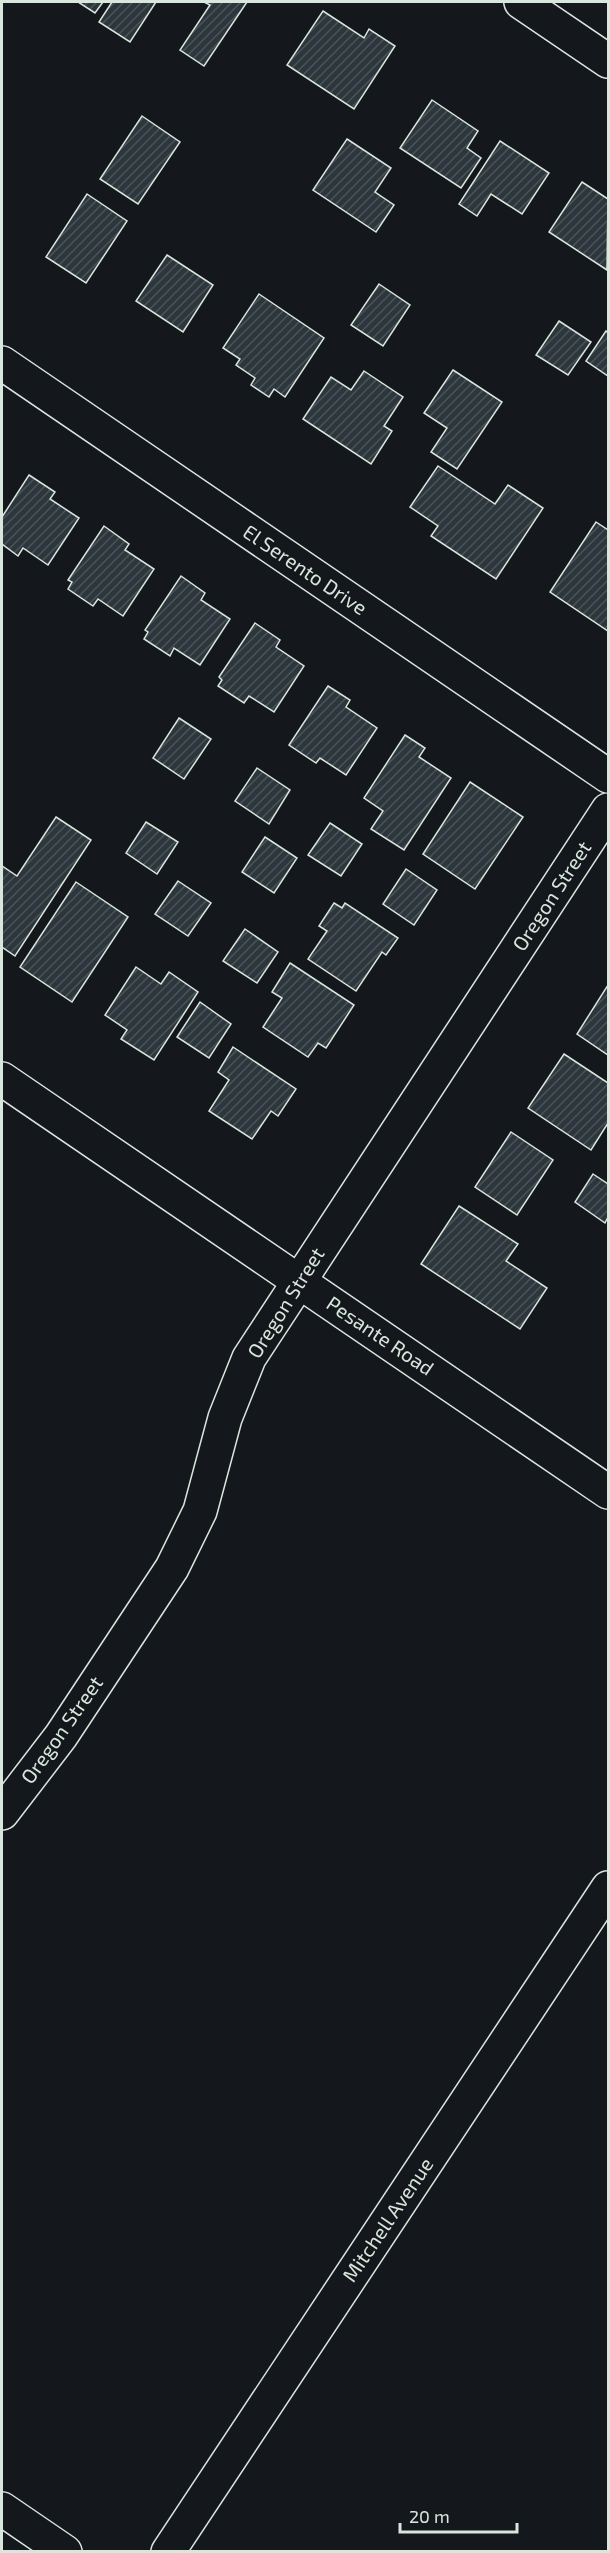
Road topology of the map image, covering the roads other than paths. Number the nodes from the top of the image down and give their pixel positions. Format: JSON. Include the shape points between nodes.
{"nodes":[{"id":1,"x":521,"y":2,"type":"edge"},
{"id":2,"x":609,"y":61,"type":"edge"},
{"id":3,"x":2,"y":363,"type":"edge"},
{"id":4,"x":609,"y":777,"type":"edge"},
{"id":5,"x":609,"y":810,"type":"edge"},
{"id":6,"x":2,"y":1079,"type":"edge"},
{"id":7,"x":298,"y":1281,"type":"junction"},
{"id":8,"x":609,"y":1492,"type":"edge"},
{"id":9,"x":2,"y":1813,"type":"edge"},
{"id":10,"x":609,"y":1888,"type":"edge"},
{"id":11,"x":2,"y":2509,"type":"edge"},
{"id":12,"x":64,"y":2552,"type":"edge"},
{"id":13,"x":168,"y":2552,"type":"edge"}],
"edges":[{"from":1,"to":2,"type":"street"},
{"from":3,"to":4,"type":"street","name":"El Serento Drive"},
{"from":5,"to":7,"type":"street","name":"Oregon Street"},
{"from":6,"to":7,"type":"street","name":"Pesante Road"},
{"from":7,"to":8,"type":"street","name":"Pesante Road"},
{"from":7,"to":9,"type":"street","name":"Oregon Street","via":[[249,1359],[225,1418],[200,1511],[172,1568],[62,1736]]},
{"from":10,"to":13,"type":"street","name":"Mitchell Avenue"},
{"from":11,"to":12,"type":"street"}]}
